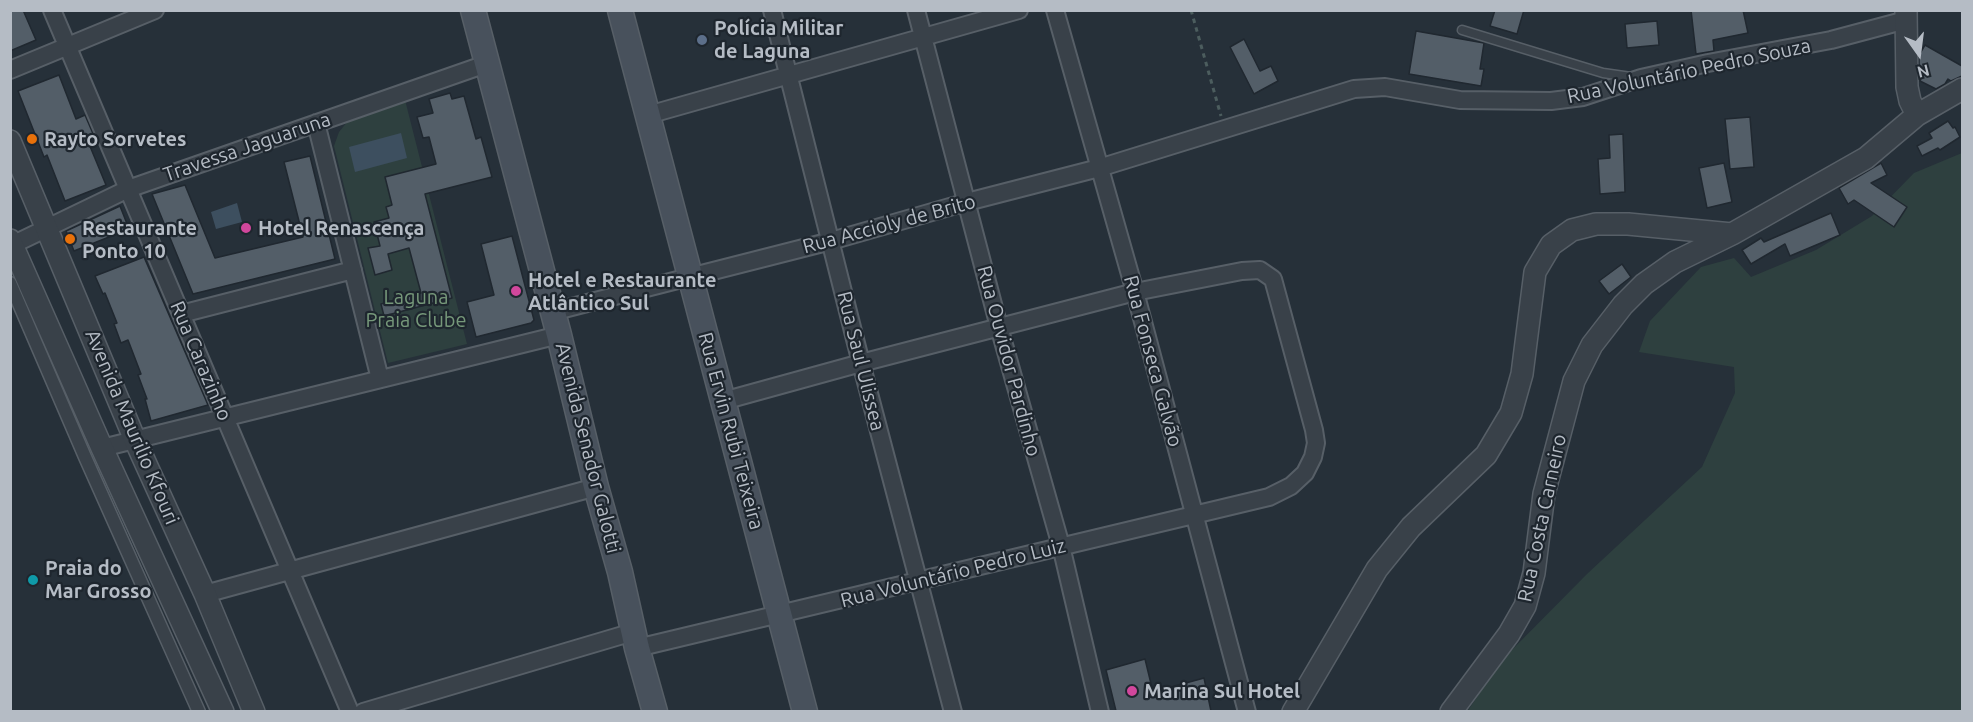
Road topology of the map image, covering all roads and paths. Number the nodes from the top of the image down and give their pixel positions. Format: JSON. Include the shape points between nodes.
{"nodes":[{"id":1,"x":52,"y":10,"type":"edge"},
{"id":2,"x":155,"y":10,"type":"edge"},
{"id":3,"x":472,"y":10,"type":"edge"},
{"id":4,"x":620,"y":10,"type":"edge"},
{"id":5,"x":772,"y":10,"type":"edge"},
{"id":6,"x":916,"y":10,"type":"edge"},
{"id":7,"x":1019,"y":10,"type":"edge"},
{"id":8,"x":1055,"y":10,"type":"edge"},
{"id":9,"x":1191,"y":10,"type":"edge"},
{"id":10,"x":1906,"y":16,"type":"edge"},
{"id":11,"x":1462,"y":30,"type":"dead end"},
{"id":12,"x":923,"y":37,"type":"junction"},
{"id":13,"x":67,"y":45,"type":"junction"},
{"id":14,"x":486,"y":64,"type":"junction"},
{"id":15,"x":10,"y":70,"type":"edge"},
{"id":16,"x":788,"y":75,"type":"junction"},
{"id":17,"x":1641,"y":78,"type":"junction"},
{"id":18,"x":1962,"y":89,"type":"edge"},
{"id":19,"x":648,"y":115,"type":"junction"},
{"id":20,"x":1917,"y":115,"type":"junction"},
{"id":21,"x":316,"y":123,"type":"junction"},
{"id":22,"x":1224,"y":129,"type":"junction"},
{"id":23,"x":10,"y":141,"type":"edge"},
{"id":24,"x":1099,"y":168,"type":"junction"},
{"id":25,"x":128,"y":189,"type":"junction"},
{"id":26,"x":967,"y":202,"type":"junction"},
{"id":27,"x":47,"y":227,"type":"junction"},
{"id":28,"x":1732,"y":234,"type":"junction"},
{"id":29,"x":831,"y":241,"type":"junction"},
{"id":30,"x":11,"y":243,"type":"edge"},
{"id":31,"x":353,"y":270,"type":"junction"},
{"id":32,"x":691,"y":277,"type":"junction"},
{"id":33,"x":10,"y":283,"type":"edge"},
{"id":34,"x":1135,"y":292,"type":"junction"},
{"id":35,"x":181,"y":314,"type":"junction"},
{"id":36,"x":556,"y":324,"type":"junction"},
{"id":37,"x":999,"y":327,"type":"junction"},
{"id":38,"x":861,"y":363,"type":"junction"},
{"id":39,"x":380,"y":379,"type":"junction"},
{"id":40,"x":723,"y":401,"type":"junction"},
{"id":41,"x":225,"y":418,"type":"junction"},
{"id":42,"x":135,"y":440,"type":"junction"},
{"id":43,"x":102,"y":448,"type":"junction"},
{"id":44,"x":596,"y":487,"type":"junction"},
{"id":45,"x":1195,"y":516,"type":"junction"},
{"id":46,"x":1061,"y":546,"type":"junction"},
{"id":47,"x":290,"y":571,"type":"junction"},
{"id":48,"x":918,"y":581,"type":"junction"},
{"id":49,"x":205,"y":594,"type":"junction"},
{"id":50,"x":780,"y":615,"type":"junction"},
{"id":51,"x":635,"y":640,"type":"junction"},
{"id":52,"x":199,"y":711,"type":"edge"},
{"id":53,"x":224,"y":711,"type":"edge"},
{"id":54,"x":254,"y":711,"type":"edge"},
{"id":55,"x":350,"y":711,"type":"edge"},
{"id":56,"x":363,"y":711,"type":"edge"},
{"id":57,"x":655,"y":711,"type":"edge"},
{"id":58,"x":805,"y":711,"type":"edge"},
{"id":59,"x":953,"y":711,"type":"edge"},
{"id":60,"x":1100,"y":711,"type":"edge"},
{"id":61,"x":1247,"y":711,"type":"edge"},
{"id":62,"x":1293,"y":711,"type":"edge"},
{"id":63,"x":1451,"y":711,"type":"edge"}],
"edges":[{"from":1,"to":13,"type":"street","name":"Rua Carazinho"},
{"from":2,"to":13,"type":"street"},
{"from":3,"to":14,"type":"main road","name":"Avenida Senador Galotti"},
{"from":4,"to":19,"type":"main road","name":"Rua Ervin Rubi Teixeira"},
{"from":5,"to":16,"type":"street","name":"Rua Saul Ulissea"},
{"from":6,"to":12,"type":"street","name":"Rua Ouvidor Pardinho"},
{"from":7,"to":12,"type":"street"},
{"from":8,"to":24,"type":"street","name":"Rua Fonseca Galvão"},
{"from":9,"to":22,"type":"path"},
{"from":10,"to":17,"type":"street","name":"Rua Voluntário Pedro Souza","via":[[1831,40]]},
{"from":10,"to":20,"type":"street","via":[[1907,87]]},
{"from":11,"to":17,"type":"lane","via":[[1603,73]]},
{"from":12,"to":16,"type":"street"},
{"from":12,"to":26,"type":"street","name":"Rua Ouvidor Pardinho"},
{"from":13,"to":15,"type":"street"},
{"from":13,"to":25,"type":"street","name":"Rua Carazinho"},
{"from":14,"to":21,"type":"street","name":"Travessa Jaguaruna"},
{"from":14,"to":36,"type":"main road","name":"Avenida Senador Galotti"},
{"from":16,"to":19,"type":"street"},
{"from":16,"to":29,"type":"street","name":"Rua Saul Ulissea"},
{"from":17,"to":22,"type":"street","name":"Rua Voluntário Pedro Souza","via":[[1583,97],[1551,100],[1460,99],[1385,87],[1354,89]]},
{"from":18,"to":20,"type":"street","name":"Rua Costa Carneiro"},
{"from":19,"to":32,"type":"main road","name":"Rua Ervin Rubi Teixeira"},
{"from":20,"to":28,"type":"street","name":"Rua Costa Carneiro","via":[[1866,158]]},
{"from":21,"to":25,"type":"street","name":"Travessa Jaguaruna"},
{"from":21,"to":31,"type":"street"},
{"from":22,"to":24,"type":"street","name":"Rua Accioly de Brito"},
{"from":23,"to":27,"type":"street","name":"Avenida Maurilio Kfouri"},
{"from":24,"to":26,"type":"street","name":"Rua Accioly de Brito"},
{"from":24,"to":34,"type":"street","name":"Rua Fonseca Galvão"},
{"from":25,"to":27,"type":"street","name":"Travessa Jaguaruna"},
{"from":25,"to":35,"type":"street","name":"Rua Carazinho"},
{"from":26,"to":29,"type":"street","name":"Rua Accioly de Brito"},
{"from":26,"to":37,"type":"street","name":"Rua Ouvidor Pardinho"},
{"from":27,"to":30,"type":"street","name":"Travessa Jaguaruna"},
{"from":27,"to":42,"type":"street","name":"Avenida Maurilio Kfouri"},
{"from":28,"to":62,"type":"street","via":[[1596,224],[1572,230],[1551,245],[1535,272],[1522,374],[1511,413],[1486,455],[1411,527],[1377,569]]},
{"from":28,"to":63,"type":"street","name":"Rua Costa Carneiro","via":[[1675,262],[1644,284],[1592,345],[1574,381],[1544,494],[1525,606],[1509,634]]},
{"from":29,"to":32,"type":"street","name":"Rua Accioly de Brito"},
{"from":29,"to":38,"type":"street","name":"Rua Saul Ulissea"},
{"from":30,"to":43,"type":"street","name":"Avenida Maurilio Kfouri"},
{"from":31,"to":35,"type":"street"},
{"from":31,"to":39,"type":"street"},
{"from":32,"to":36,"type":"street","name":"Rua Accioly de Brito"},
{"from":32,"to":40,"type":"main road","name":"Rua Ervin Rubi Teixeira"},
{"from":33,"to":52,"type":"street"},
{"from":34,"to":37,"type":"street"},
{"from":34,"to":45,"type":"street","name":"Rua Fonseca Galvão"},
{"from":34,"to":45,"type":"street","name":"Rua Voluntário Pedro Luiz","via":[[1242,271],[1260,270],[1273,279],[1314,430],[1313,457],[1305,473],[1291,486],[1269,497]]},
{"from":35,"to":41,"type":"street","name":"Rua Carazinho"},
{"from":36,"to":39,"type":"street","name":"Rua Accioly de Brito"},
{"from":36,"to":44,"type":"main road","name":"Avenida Senador Galotti"},
{"from":37,"to":38,"type":"street"},
{"from":37,"to":46,"type":"street","name":"Rua Ouvidor Pardinho"},
{"from":38,"to":40,"type":"street"},
{"from":38,"to":48,"type":"street","name":"Rua Saul Ulissea"},
{"from":39,"to":41,"type":"street","name":"Rua Accioly de Brito"},
{"from":40,"to":50,"type":"main road","name":"Rua Ervin Rubi Teixeira"},
{"from":41,"to":42,"type":"street","name":"Rua Accioly de Brito"},
{"from":41,"to":47,"type":"street","name":"Rua Carazinho"},
{"from":42,"to":43,"type":"street","name":"Rua Accioly de Brito"},
{"from":42,"to":49,"type":"street","name":"Avenida Maurilio Kfouri"},
{"from":43,"to":53,"type":"street","name":"Avenida Maurilio Kfouri"},
{"from":44,"to":47,"type":"street"},
{"from":44,"to":51,"type":"main road","name":"Avenida Senador Galotti"},
{"from":45,"to":46,"type":"street","name":"Rua Voluntário Pedro Luiz"},
{"from":45,"to":61,"type":"street","name":"Rua Fonseca Galvão"},
{"from":46,"to":48,"type":"street","name":"Rua Voluntário Pedro Luiz"},
{"from":46,"to":60,"type":"street","name":"Rua Ouvidor Pardinho"},
{"from":47,"to":49,"type":"street"},
{"from":47,"to":55,"type":"street","name":"Rua Carazinho"},
{"from":48,"to":50,"type":"street","name":"Rua Voluntário Pedro Luiz"},
{"from":48,"to":59,"type":"street","name":"Rua Saul Ulissea"},
{"from":49,"to":54,"type":"street","name":"Avenida Maurilio Kfouri"},
{"from":50,"to":51,"type":"street","name":"Rua Voluntário Pedro Luiz"},
{"from":50,"to":58,"type":"main road","name":"Rua Ervin Rubi Teixeira"},
{"from":51,"to":56,"type":"street","name":"Rua Voluntário Pedro Luiz"},
{"from":51,"to":57,"type":"main road","name":"Avenida Senador Galotti"}]}
